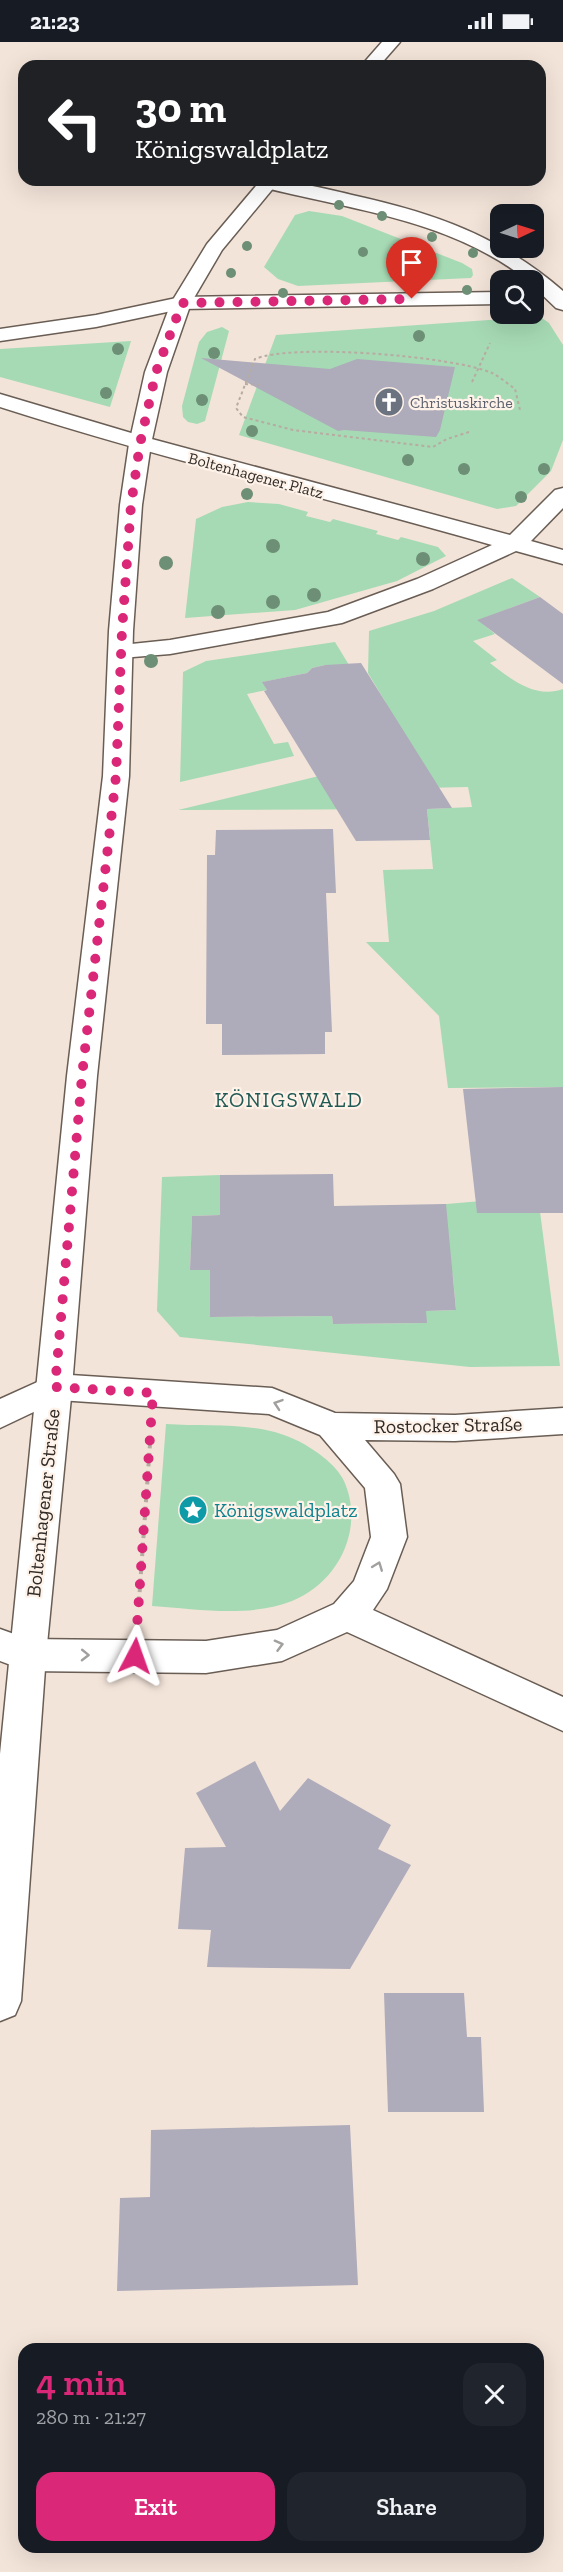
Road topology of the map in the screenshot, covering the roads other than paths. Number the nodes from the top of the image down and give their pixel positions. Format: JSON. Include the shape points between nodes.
{"nodes":[{"id":1,"x":391,"y":42,"type":"edge"},
{"id":2,"x":375,"y":60,"type":"edge"},
{"id":3,"x":266,"y":186,"type":"edge"},
{"id":4,"x":293,"y":186,"type":"edge"},
{"id":5,"x":490,"y":298,"type":"edge"},
{"id":6,"x":544,"y":299,"type":"edge"},
{"id":7,"x":562,"y":300,"type":"edge"},
{"id":8,"x":182,"y":303,"type":"junction"},
{"id":9,"x":0,"y":335,"type":"edge"},
{"id":10,"x":0,"y":400,"type":"edge"},
{"id":11,"x":140,"y":444,"type":"junction"},
{"id":12,"x":563,"y":495,"type":"edge"},
{"id":13,"x":515,"y":543,"type":"junction"},
{"id":14,"x":563,"y":557,"type":"edge"},
{"id":15,"x":121,"y":651,"type":"junction"},
{"id":16,"x":55,"y":1387,"type":"junction"},
{"id":17,"x":0,"y":1415,"type":"edge"},
{"id":18,"x":563,"y":1421,"type":"edge"},
{"id":19,"x":332,"y":1426,"type":"junction"},
{"id":20,"x":347,"y":1615,"type":"junction"},
{"id":21,"x":14,"y":1650,"type":"edge"},
{"id":22,"x":563,"y":1715,"type":"edge"},
{"id":23,"x":0,"y":2001,"type":"edge"}],
"edges":[{"from":1,"to":2,"type":"street"},
{"from":3,"to":8,"type":"street","name":"Boltenhagener Straße","via":[[214,248]]},
{"from":4,"to":7,"type":"street","via":[[354,199],[470,238],[516,263]]},
{"from":5,"to":8,"type":"street"},
{"from":6,"to":7,"type":"street"},
{"from":8,"to":9,"type":"street"},
{"from":8,"to":11,"type":"street","name":"Boltenhagener Straße","via":[[156,372]]},
{"from":10,"to":11,"type":"street","name":"Boltenhagener Platz"},
{"from":11,"to":13,"type":"street","name":"Boltenhagener Platz"},
{"from":11,"to":15,"type":"street","name":"Boltenhagener Straße","via":[[131,505]]},
{"from":12,"to":13,"type":"street"},
{"from":13,"to":14,"type":"street","name":"Boltenhagener Platz"},
{"from":13,"to":15,"type":"street","via":[[425,584],[333,618],[170,648]]},
{"from":15,"to":16,"type":"street","name":"Boltenhagener Straße","via":[[116,776],[82,1076]]},
{"from":16,"to":17,"type":"street"},
{"from":19,"to":16,"type":"street","one_way":true,"via":[[272,1401]]},
{"from":16,"to":21,"type":"street","name":"Boltenhagener Straße"},
{"from":18,"to":19,"type":"street","name":"Rostocker Straße","via":[[455,1428]]},
{"from":20,"to":19,"type":"street","one_way":true,"via":[[369,1589],[390,1537],[382,1484]]},
{"from":21,"to":20,"type":"street","one_way":true,"via":[[206,1657],[282,1646]]},
{"from":20,"to":22,"type":"street"},
{"from":21,"to":23,"type":"street","name":"Boltenhagener Straße"}]}
